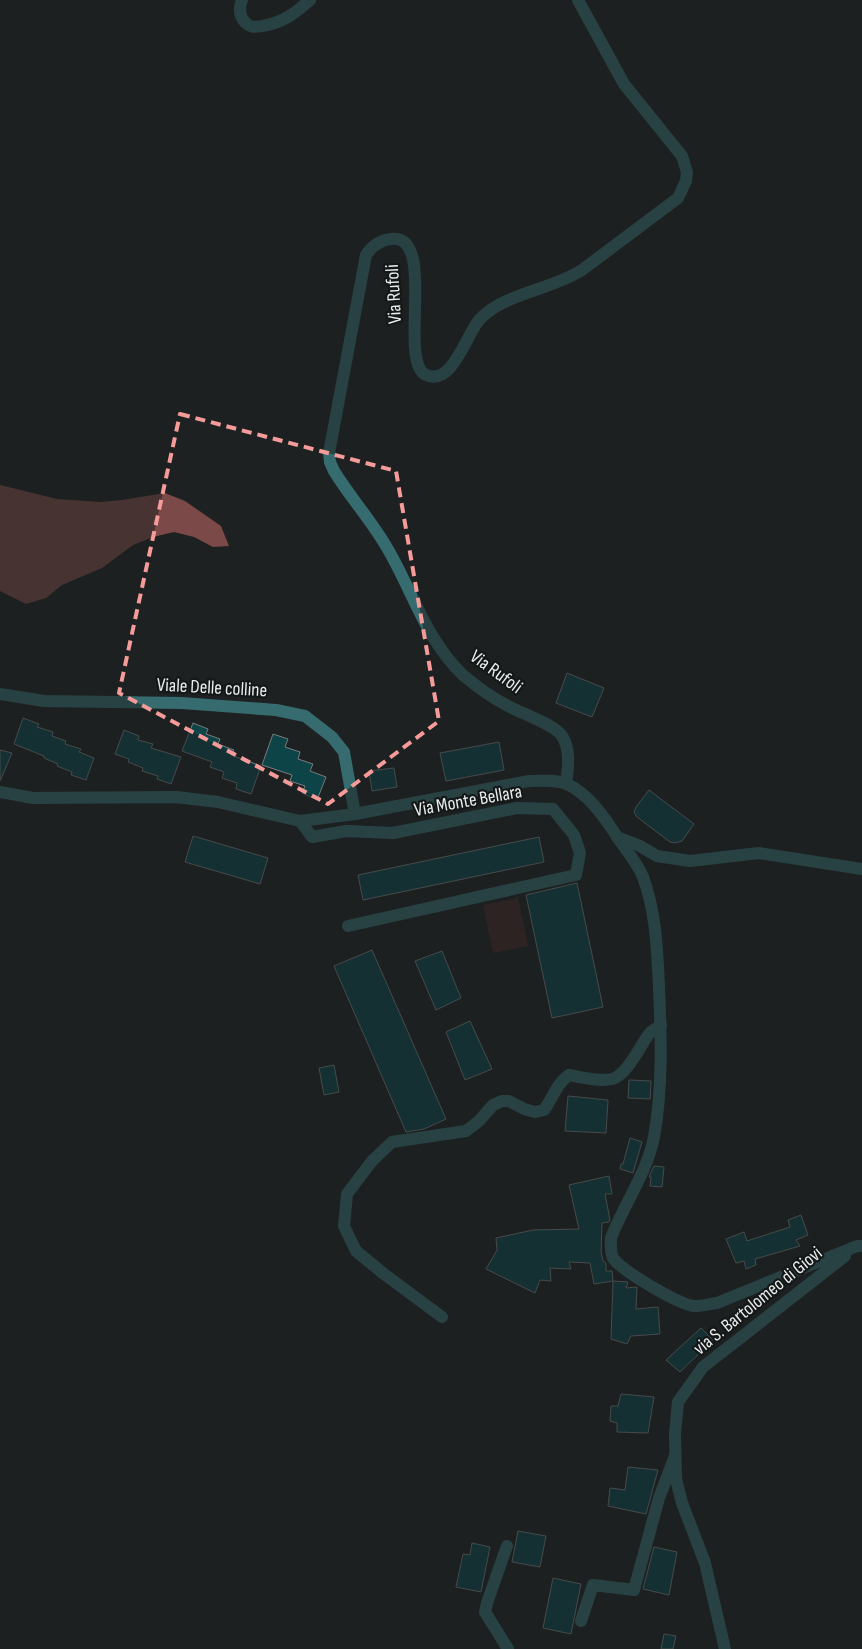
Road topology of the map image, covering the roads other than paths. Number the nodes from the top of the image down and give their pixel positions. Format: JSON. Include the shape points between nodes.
{"nodes":[{"id":1,"x":242,"y":0,"type":"edge"},
{"id":2,"x":310,"y":0,"type":"edge"},
{"id":3,"x":578,"y":0,"type":"edge"},
{"id":4,"x":0,"y":694,"type":"edge"},
{"id":5,"x":566,"y":784,"type":"junction"},
{"id":6,"x":0,"y":792,"type":"edge"},
{"id":7,"x":355,"y":814,"type":"junction"},
{"id":8,"x":300,"y":821,"type":"junction"},
{"id":9,"x":617,"y":837,"type":"junction"},
{"id":10,"x":862,"y":869,"type":"edge"},
{"id":11,"x":348,"y":926,"type":"dead end"},
{"id":12,"x":661,"y":1025,"type":"junction"},
{"id":13,"x":859,"y":1246,"type":"edge"},
{"id":14,"x":442,"y":1317,"type":"dead end"},
{"id":15,"x":675,"y":1456,"type":"junction"},
{"id":16,"x":507,"y":1546,"type":"dead end"},
{"id":17,"x":581,"y":1621,"type":"dead end"},
{"id":18,"x":508,"y":1649,"type":"edge"},
{"id":19,"x":725,"y":1649,"type":"edge"}],
"edges":[{"from":1,"to":2,"type":"street","via":[[240,13],[243,20],[254,28],[284,21]]},
{"from":3,"to":5,"type":"street","name":"Via Rufoli","via":[[624,84],[682,156],[687,172],[683,190],[678,198],[582,270],[562,281],[509,299],[490,310],[478,321],[456,361],[438,376],[423,372],[417,361],[414,343],[415,272],[410,250],[403,242],[394,239],[372,247],[366,255],[329,453],[334,471],[386,547],[427,628],[447,658],[483,690],[558,730],[564,738],[569,765]]},
{"from":4,"to":7,"type":"street","name":"Viale Delle colline","via":[[44,701],[182,703],[276,710],[305,716],[332,737],[344,752]]},
{"from":5,"to":7,"type":"street","via":[[549,780],[529,781]]},
{"from":5,"to":9,"type":"street","via":[[599,810]]},
{"from":6,"to":8,"type":"street","via":[[33,798],[176,797],[218,802]]},
{"from":7,"to":8,"type":"street"},
{"from":8,"to":11,"type":"street","name":"Via Monte Bellara","via":[[312,837],[346,831],[393,833],[517,808],[553,810],[574,835],[580,853],[576,875]]},
{"from":9,"to":10,"type":"street","via":[[657,856],[690,861],[760,852]]},
{"from":9,"to":12,"type":"street","via":[[638,867],[649,898],[657,945]]},
{"from":12,"to":13,"type":"street","via":[[659,1103],[654,1137],[649,1156],[611,1238],[613,1258],[663,1292],[686,1304],[704,1306]]},
{"from":12,"to":14,"type":"street","via":[[650,1033],[636,1056],[612,1079],[569,1076],[560,1082],[544,1110],[535,1112],[502,1101],[493,1105],[466,1130],[392,1142],[347,1194],[344,1226],[356,1251]]},
{"from":13,"to":15,"type":"street","name":"via S. Bartolomeo di Giovi","via":[[703,1367],[678,1402]]},
{"from":15,"to":17,"type":"street","via":[[659,1498],[634,1590],[592,1585]]},
{"from":15,"to":19,"type":"street","name":"via S. Bartolomeo di Giovi","via":[[682,1503],[705,1563]]},
{"from":16,"to":18,"type":"street","via":[[485,1612]]}]}
